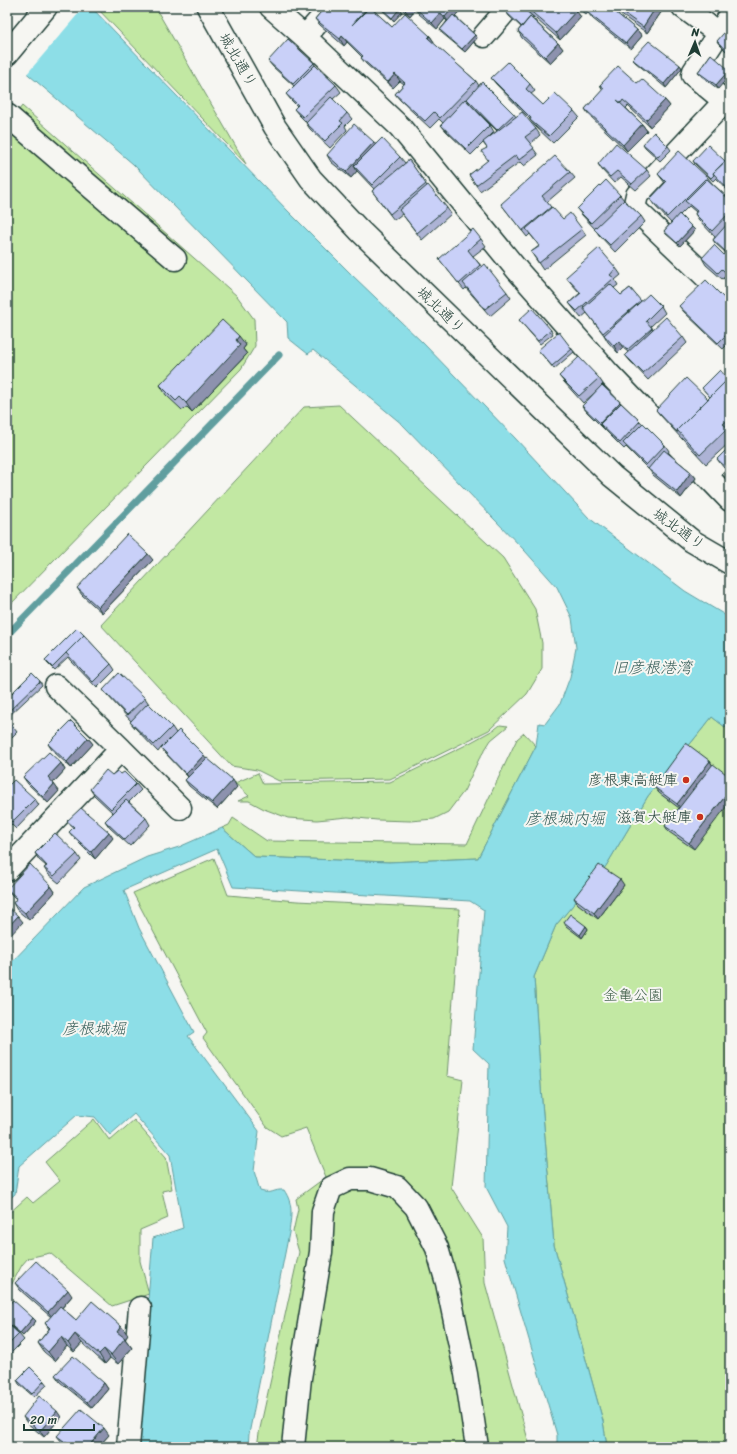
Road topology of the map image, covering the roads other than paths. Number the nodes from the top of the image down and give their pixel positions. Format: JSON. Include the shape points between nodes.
{"nodes":[{"id":1,"x":46,"y":7,"type":"edge"},
{"id":2,"x":208,"y":7,"type":"edge"},
{"id":3,"x":271,"y":7,"type":"edge"},
{"id":4,"x":331,"y":7,"type":"edge"},
{"id":5,"x":509,"y":7,"type":"edge"},
{"id":6,"x":683,"y":7,"type":"edge"},
{"id":7,"x":724,"y":25,"type":"edge"},
{"id":8,"x":484,"y":36,"type":"dead end"},
{"id":9,"x":305,"y":37,"type":"junction"},
{"id":10,"x":7,"y":54,"type":"edge"},
{"id":11,"x":7,"y":115,"type":"edge"},
{"id":12,"x":175,"y":259,"type":"dead end"},
{"id":13,"x":730,"y":300,"type":"edge"},
{"id":14,"x":730,"y":450,"type":"edge"},
{"id":15,"x":705,"y":475,"type":"junction"},
{"id":16,"x":730,"y":500,"type":"edge"},
{"id":17,"x":730,"y":563,"type":"edge"},
{"id":18,"x":61,"y":696,"type":"dead end"},
{"id":19,"x":120,"y":749,"type":"junction"},
{"id":20,"x":180,"y":808,"type":"dead end"},
{"id":21,"x":7,"y":870,"type":"edge"},
{"id":22,"x":140,"y":1308,"type":"dead end"},
{"id":23,"x":128,"y":1447,"type":"edge"},
{"id":24,"x":293,"y":1447,"type":"edge"},
{"id":25,"x":477,"y":1447,"type":"edge"}],
"edges":[{"from":1,"to":10,"type":"street"},
{"from":2,"to":17,"type":"street","name":"城北通り","via":[[276,127],[311,179],[359,230],[612,476],[692,541]]},
{"from":3,"to":9,"type":"street"},
{"from":4,"to":9,"type":"street"},
{"from":5,"to":8,"type":"street"},
{"from":6,"to":7,"type":"street"},
{"from":7,"to":13,"type":"street","via":[[693,75],[722,99],[723,104],[637,195],[634,208]]},
{"from":9,"to":15,"type":"street","via":[[400,127],[518,271],[609,374]]},
{"from":11,"to":12,"type":"street"},
{"from":14,"to":15,"type":"street"},
{"from":15,"to":16,"type":"street"},
{"from":18,"to":19,"type":"street"},
{"from":19,"to":20,"type":"street"},
{"from":19,"to":21,"type":"street"},
{"from":22,"to":23,"type":"street"},
{"from":24,"to":25,"type":"street","via":[[300,1378],[321,1252],[323,1211],[331,1188],[350,1179],[370,1179],[397,1188],[416,1207],[437,1248],[466,1374]]}]}
